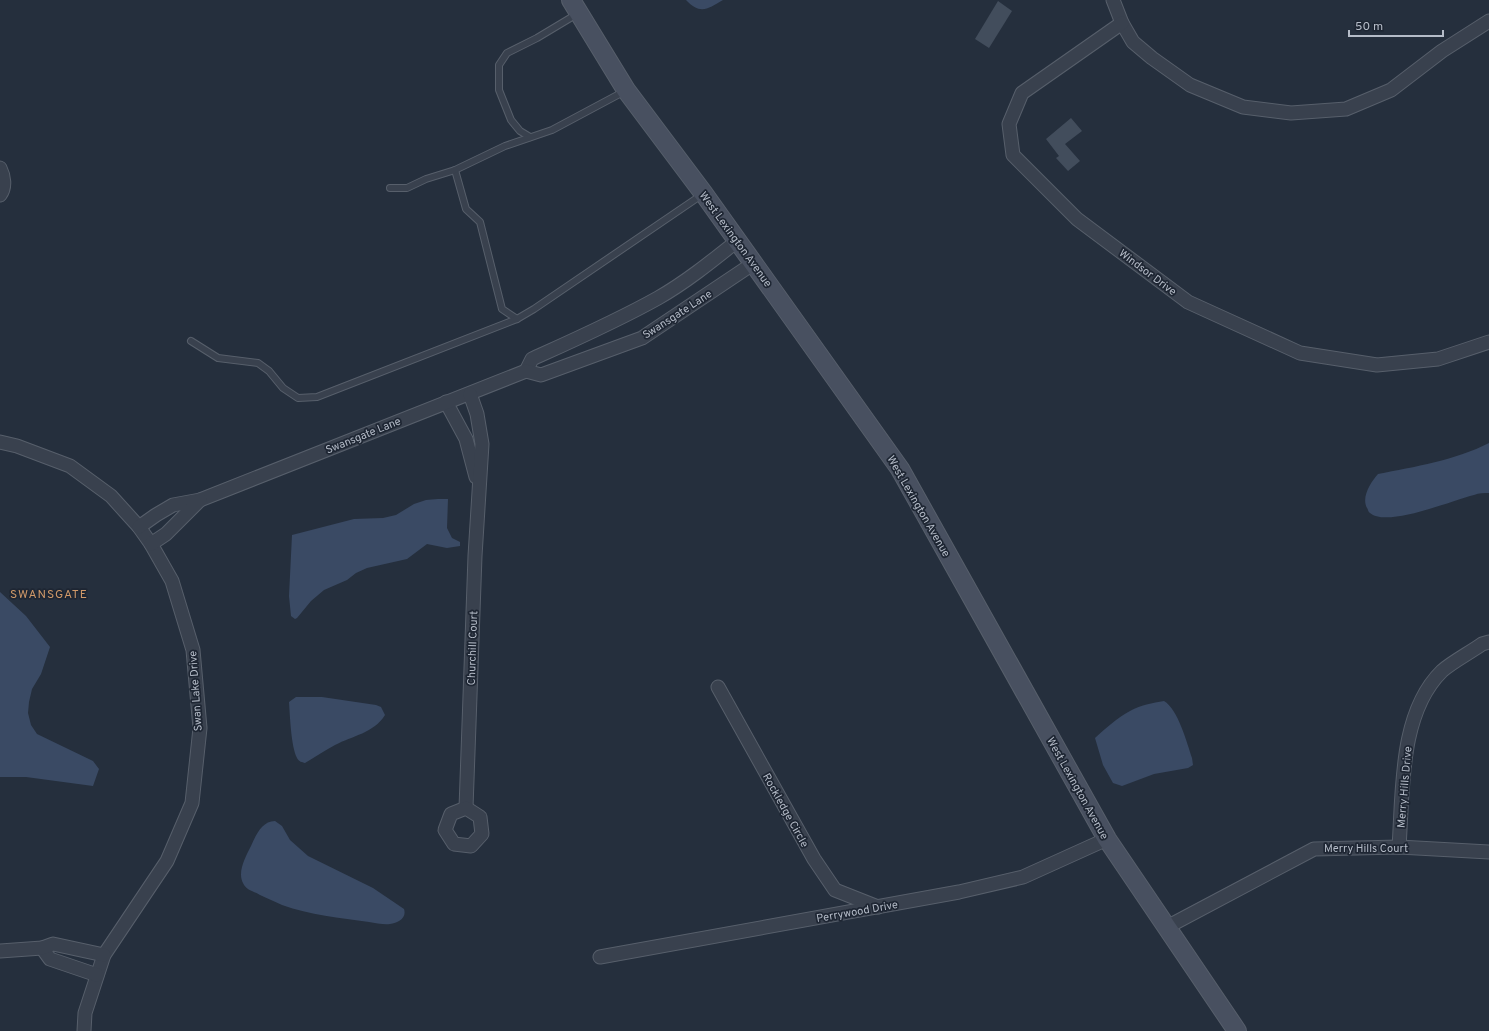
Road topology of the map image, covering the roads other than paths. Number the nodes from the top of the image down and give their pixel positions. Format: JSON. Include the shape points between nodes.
{"nodes":[{"id":1,"x":1113,"y":0,"type":"edge"},
{"id":2,"x":575,"y":7,"type":"edge"},
{"id":3,"x":1489,"y":21,"type":"edge"},
{"id":4,"x":1122,"y":23,"type":"junction"},
{"id":5,"x":626,"y":90,"type":"junction"},
{"id":6,"x":530,"y":137,"type":"junction"},
{"id":7,"x":0,"y":168,"type":"edge"},
{"id":8,"x":455,"y":170,"type":"junction"},
{"id":9,"x":390,"y":188,"type":"dead end"},
{"id":10,"x":704,"y":194,"type":"junction"},
{"id":11,"x":0,"y":195,"type":"edge"},
{"id":12,"x":737,"y":241,"type":"junction"},
{"id":13,"x":754,"y":263,"type":"junction"},
{"id":14,"x":517,"y":319,"type":"junction"},
{"id":15,"x":191,"y":341,"type":"dead end"},
{"id":16,"x":1489,"y":342,"type":"edge"},
{"id":17,"x":526,"y":371,"type":"junction"},
{"id":18,"x":470,"y":394,"type":"junction"},
{"id":19,"x":446,"y":402,"type":"junction"},
{"id":20,"x":0,"y":442,"type":"edge"},
{"id":21,"x":479,"y":488,"type":"junction"},
{"id":22,"x":200,"y":500,"type":"junction"},
{"id":23,"x":139,"y":526,"type":"junction"},
{"id":24,"x":151,"y":544,"type":"junction"},
{"id":25,"x":1489,"y":642,"type":"edge"},
{"id":26,"x":718,"y":687,"type":"dead end"},
{"id":27,"x":466,"y":808,"type":"dead end"},
{"id":28,"x":1107,"y":839,"type":"junction"},
{"id":29,"x":1399,"y":847,"type":"junction"},
{"id":30,"x":1489,"y":852,"type":"edge"},
{"id":31,"x":878,"y":907,"type":"junction"},
{"id":32,"x":1167,"y":927,"type":"junction"},
{"id":33,"x":42,"y":948,"type":"junction"},
{"id":34,"x":0,"y":951,"type":"edge"},
{"id":35,"x":104,"y":955,"type":"junction"},
{"id":36,"x":600,"y":957,"type":"dead end"},
{"id":37,"x":97,"y":975,"type":"junction"},
{"id":38,"x":84,"y":1031,"type":"edge"},
{"id":39,"x":1237,"y":1031,"type":"edge"}],
"edges":[{"from":1,"to":4,"type":"street"},
{"from":2,"to":5,"type":"street","name":"West Lexington Avenue"},
{"from":2,"to":6,"type":"lane","via":[[537,38],[507,53],[498,65],[499,90],[511,120],[520,131]]},
{"from":3,"to":4,"type":"street","via":[[1442,51],[1391,90],[1346,109],[1291,113],[1243,107],[1190,85],[1133,42]]},
{"from":4,"to":16,"type":"street","name":"Windsor Drive","via":[[1022,93],[1009,124],[1013,155],[1077,219],[1188,302],[1300,353],[1377,366],[1438,359]]},
{"from":5,"to":6,"type":"lane","via":[[552,130]]},
{"from":5,"to":10,"type":"street","name":"West Lexington Avenue"},
{"from":6,"to":8,"type":"lane"},
{"from":7,"to":11,"type":"street","via":[[4,176]]},
{"from":8,"to":9,"type":"lane","via":[[407,188]]},
{"from":8,"to":14,"type":"lane","via":[[466,209],[480,222],[502,309]]},
{"from":10,"to":12,"type":"street","name":"West Lexington Avenue"},
{"from":10,"to":14,"type":"lane"},
{"from":12,"to":13,"type":"street","name":"West Lexington Avenue"},
{"from":12,"to":17,"type":"street","name":"Swansgate Lane","via":[[659,298],[600,329],[532,359]]},
{"from":13,"to":17,"type":"street","name":"Swansgate Lane","via":[[642,338],[541,375]]},
{"from":13,"to":28,"type":"street","name":"West Lexington Avenue","via":[[900,469]]},
{"from":14,"to":15,"type":"lane","via":[[317,397],[298,398],[283,388],[269,371],[258,363],[218,358]]},
{"from":17,"to":18,"type":"street","name":"Swansgate Lane"},
{"from":18,"to":19,"type":"street","name":"Swansgate Lane"},
{"from":18,"to":21,"type":"street","name":"Churchill Court","via":[[477,414],[482,444]]},
{"from":19,"to":21,"type":"street","name":"Churchill Court","via":[[466,439]]},
{"from":19,"to":22,"type":"street","name":"Swansgate Lane"},
{"from":20,"to":23,"type":"street","name":"Swan Lake Drive","via":[[70,466],[111,496]]},
{"from":21,"to":27,"type":"street","name":"Churchill Court"},
{"from":22,"to":23,"type":"street","name":"Swansgate Lane","via":[[173,505]]},
{"from":22,"to":24,"type":"street","name":"Swansgate Lane","via":[[166,534]]},
{"from":23,"to":24,"type":"street","name":"Swan Lake Drive"},
{"from":24,"to":35,"type":"street","name":"Swan Lake Drive","via":[[172,581],[193,650],[200,728],[192,803],[167,862]]},
{"from":25,"to":29,"type":"street","name":"Merry Hills Drive","via":[[1442,671],[1426,692],[1415,715],[1406,748]]},
{"from":26,"to":31,"type":"street","name":"Rockledge Circle","via":[[814,859],[835,890]]},
{"from":28,"to":31,"type":"street","name":"Perrywood Drive","via":[[1023,877]]},
{"from":28,"to":32,"type":"street","name":"West Lexington Avenue"},
{"from":29,"to":30,"type":"street","name":"Merry Hills Court"},
{"from":29,"to":32,"type":"street","name":"Merry Hills Court","via":[[1314,849]]},
{"from":31,"to":36,"type":"street","name":"Perrywood Drive"},
{"from":32,"to":39,"type":"street","name":"West Lexington Avenue"},
{"from":33,"to":34,"type":"street"},
{"from":33,"to":35,"type":"street","via":[[53,944]]},
{"from":33,"to":37,"type":"street","via":[[50,959]]},
{"from":35,"to":37,"type":"street","name":"Swan Lake Drive"},
{"from":37,"to":38,"type":"street","name":"Swan Lake Drive","via":[[85,1013]]}]}
